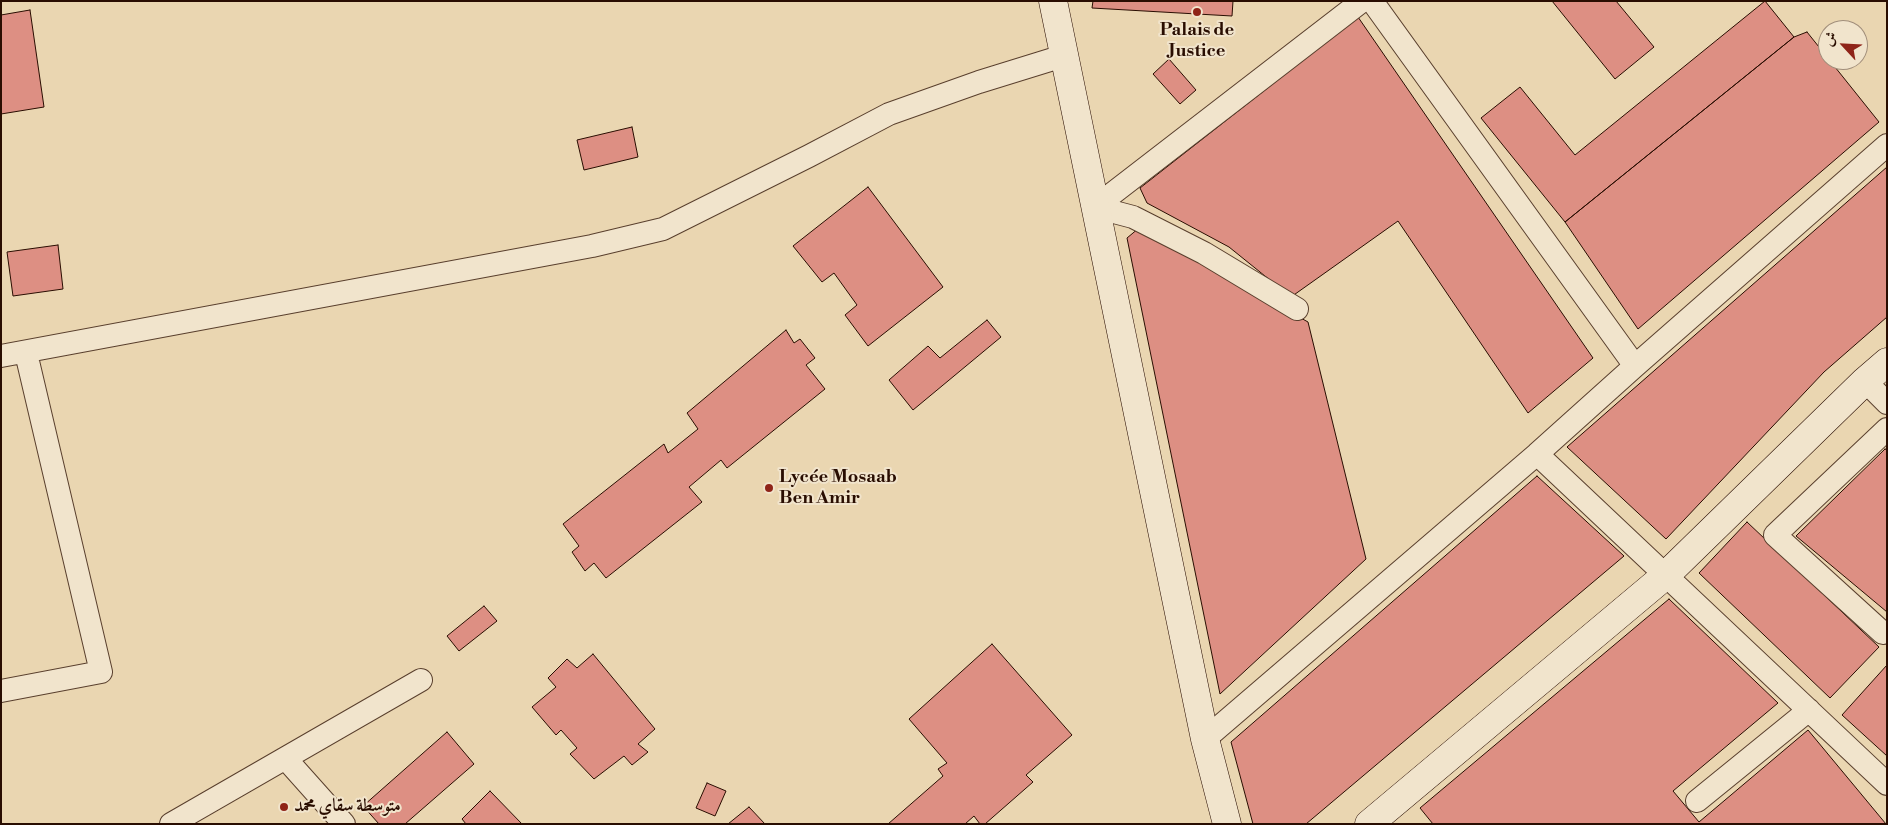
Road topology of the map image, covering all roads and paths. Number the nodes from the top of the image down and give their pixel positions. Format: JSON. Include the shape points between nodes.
{"nodes":[{"id":1,"x":1052,"y":1,"type":"edge"},
{"id":2,"x":1362,"y":1,"type":"edge"},
{"id":3,"x":1372,"y":1,"type":"edge"},
{"id":4,"x":1063,"y":56,"type":"junction"},
{"id":5,"x":1887,"y":145,"type":"edge"},
{"id":6,"x":1095,"y":207,"type":"junction"},
{"id":7,"x":1297,"y":309,"type":"dead end"},
{"id":8,"x":26,"y":353,"type":"junction"},
{"id":9,"x":1,"y":356,"type":"edge"},
{"id":10,"x":1887,"y":362,"type":"edge"},
{"id":11,"x":1634,"y":366,"type":"junction"},
{"id":12,"x":1865,"y":381,"type":"junction"},
{"id":13,"x":1887,"y":403,"type":"edge"},
{"id":14,"x":1887,"y":429,"type":"edge"},
{"id":15,"x":1537,"y":454,"type":"junction"},
{"id":16,"x":1666,"y":575,"type":"junction"},
{"id":17,"x":1883,"y":633,"type":"dead end"},
{"id":18,"x":421,"y":680,"type":"dead end"},
{"id":19,"x":1,"y":691,"type":"edge"},
{"id":20,"x":1809,"y":710,"type":"junction"},
{"id":21,"x":1205,"y":739,"type":"junction"},
{"id":22,"x":286,"y":759,"type":"junction"},
{"id":23,"x":1887,"y":784,"type":"edge"},
{"id":24,"x":1697,"y":802,"type":"dead end"},
{"id":25,"x":1382,"y":819,"type":"edge"},
{"id":26,"x":171,"y":824,"type":"edge"},
{"id":27,"x":344,"y":824,"type":"edge"},
{"id":28,"x":1227,"y":824,"type":"edge"}],
"edges":[{"from":1,"to":4,"type":"street"},
{"from":2,"to":6,"type":"street"},
{"from":3,"to":11,"type":"street"},
{"from":4,"to":6,"type":"street"},
{"from":4,"to":8,"type":"street","via":[[889,114],[663,229],[592,246]]},
{"from":5,"to":11,"type":"street"},
{"from":6,"to":7,"type":"street","via":[[1133,217],[1204,253]]},
{"from":6,"to":21,"type":"street"},
{"from":8,"to":9,"type":"street"},
{"from":8,"to":19,"type":"street","via":[[100,672]]},
{"from":10,"to":12,"type":"street"},
{"from":11,"to":15,"type":"street"},
{"from":12,"to":13,"type":"street"},
{"from":12,"to":16,"type":"street"},
{"from":14,"to":17,"type":"street","via":[[1775,535]]},
{"from":15,"to":16,"type":"street"},
{"from":15,"to":21,"type":"street"},
{"from":16,"to":20,"type":"street"},
{"from":16,"to":25,"type":"street"},
{"from":18,"to":22,"type":"street"},
{"from":20,"to":23,"type":"street"},
{"from":20,"to":24,"type":"street"},
{"from":21,"to":28,"type":"street"},
{"from":22,"to":26,"type":"street"},
{"from":22,"to":27,"type":"street"}]}
